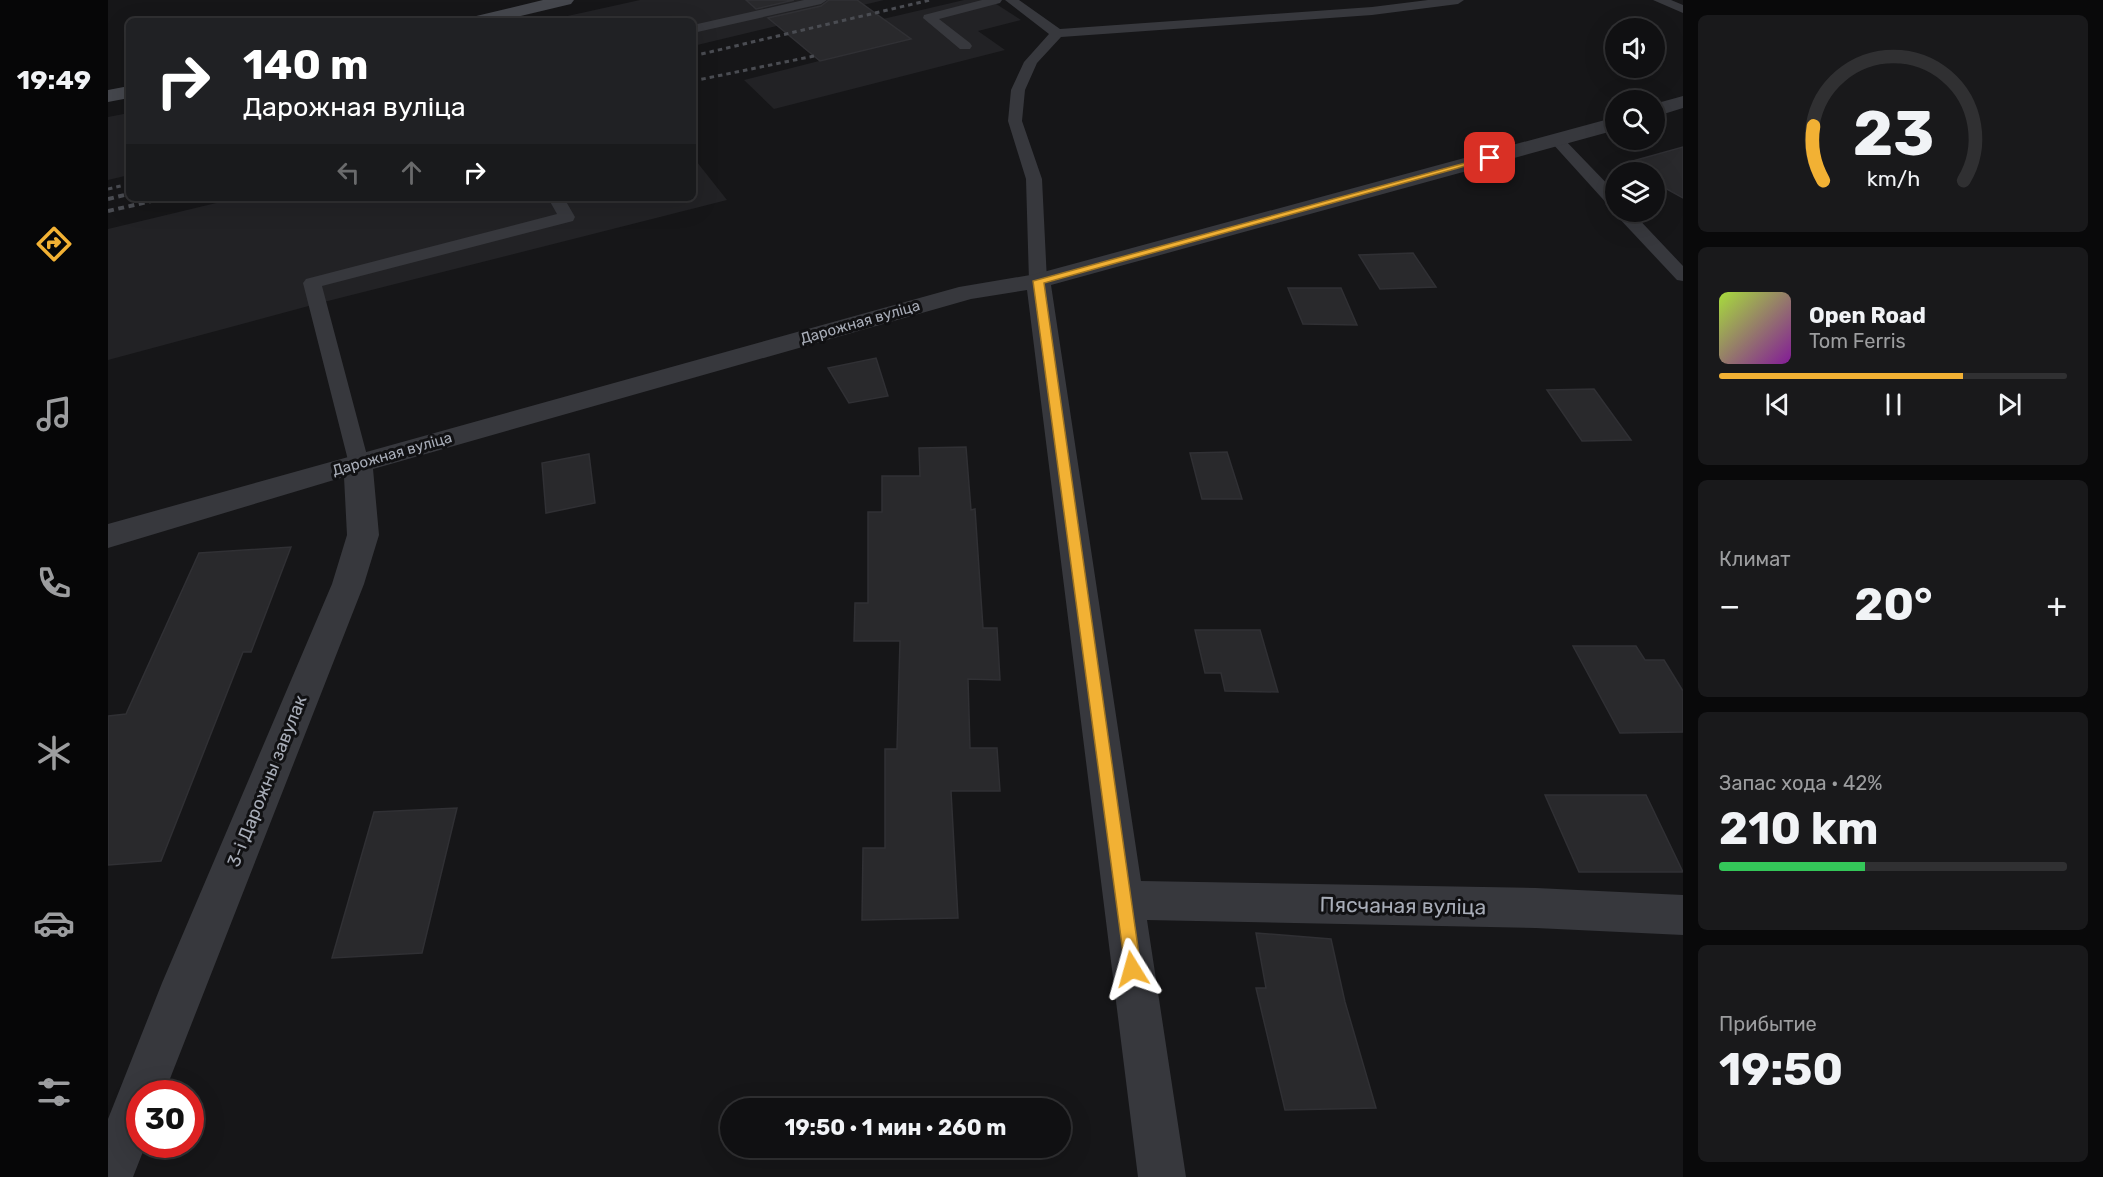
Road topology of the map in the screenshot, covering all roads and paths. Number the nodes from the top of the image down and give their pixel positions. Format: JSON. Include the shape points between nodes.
{"nodes":[{"id":1,"x":565,"y":0,"type":"edge"},
{"id":2,"x":821,"y":0,"type":"edge"},
{"id":3,"x":996,"y":0,"type":"edge"},
{"id":4,"x":1011,"y":0,"type":"edge"},
{"id":5,"x":1458,"y":0,"type":"edge"},
{"id":6,"x":1659,"y":0,"type":"edge"},
{"id":7,"x":1683,"y":9,"type":"edge"},
{"id":8,"x":490,"y":18,"type":"edge"},
{"id":9,"x":696,"y":28,"type":"edge"},
{"id":10,"x":1057,"y":33,"type":"junction"},
{"id":11,"x":965,"y":46,"type":"dead end"},
{"id":12,"x":126,"y":93,"type":"edge"},
{"id":13,"x":108,"y":96,"type":"edge"},
{"id":14,"x":1683,"y":102,"type":"edge"},
{"id":15,"x":1665,"y":108,"type":"edge"},
{"id":16,"x":1605,"y":126,"type":"edge"},
{"id":17,"x":1557,"y":140,"type":"junction"},
{"id":18,"x":1605,"y":191,"type":"edge"},
{"id":19,"x":558,"y":201,"type":"edge"},
{"id":20,"x":1632,"y":222,"type":"edge"},
{"id":21,"x":1683,"y":276,"type":"edge"},
{"id":22,"x":1038,"y":281,"type":"junction"},
{"id":23,"x":358,"y":463,"type":"junction"},
{"id":24,"x":108,"y":537,"type":"edge"},
{"id":25,"x":1122,"y":900,"type":"junction"},
{"id":26,"x":1683,"y":915,"type":"edge"},
{"id":27,"x":146,"y":1080,"type":"edge"},
{"id":28,"x":126,"y":1133,"type":"edge"},
{"id":29,"x":109,"y":1177,"type":"edge"},
{"id":30,"x":1162,"y":1177,"type":"edge"}],
"edges":[{"from":1,"to":8,"type":"main road"},
{"from":2,"to":9,"type":"lane"},
{"from":3,"to":11,"type":"lane","via":[[929,18]]},
{"from":4,"to":10,"type":"lane"},
{"from":5,"to":10,"type":"lane","via":[[1372,11]]},
{"from":6,"to":7,"type":"lane"},
{"from":10,"to":22,"type":"lane","via":[[1031,62],[1018,90],[1015,122],[1034,178]]},
{"from":12,"to":13,"type":"main road"},
{"from":14,"to":15,"type":"street"},
{"from":16,"to":17,"type":"street","name":"Дарожная вуліца"},
{"from":17,"to":18,"type":"lane"},
{"from":17,"to":22,"type":"street","name":"Дарожная вуліца"},
{"from":19,"to":23,"type":"lane","via":[[567,217],[312,283]]},
{"from":20,"to":21,"type":"lane"},
{"from":22,"to":23,"type":"street","name":"Дарожная вуліца","via":[[968,292]]},
{"from":22,"to":25,"type":"street"},
{"from":23,"to":24,"type":"street","name":"Дарожная вуліца"},
{"from":23,"to":27,"type":"street","name":"3-і Дарожны завулак","via":[[363,535],[348,584]]},
{"from":25,"to":26,"type":"street","name":"Пясчаная вуліца","via":[[1536,908]]},
{"from":25,"to":30,"type":"street"},
{"from":28,"to":29,"type":"street","name":"3-і Дарожны завулак"}]}
